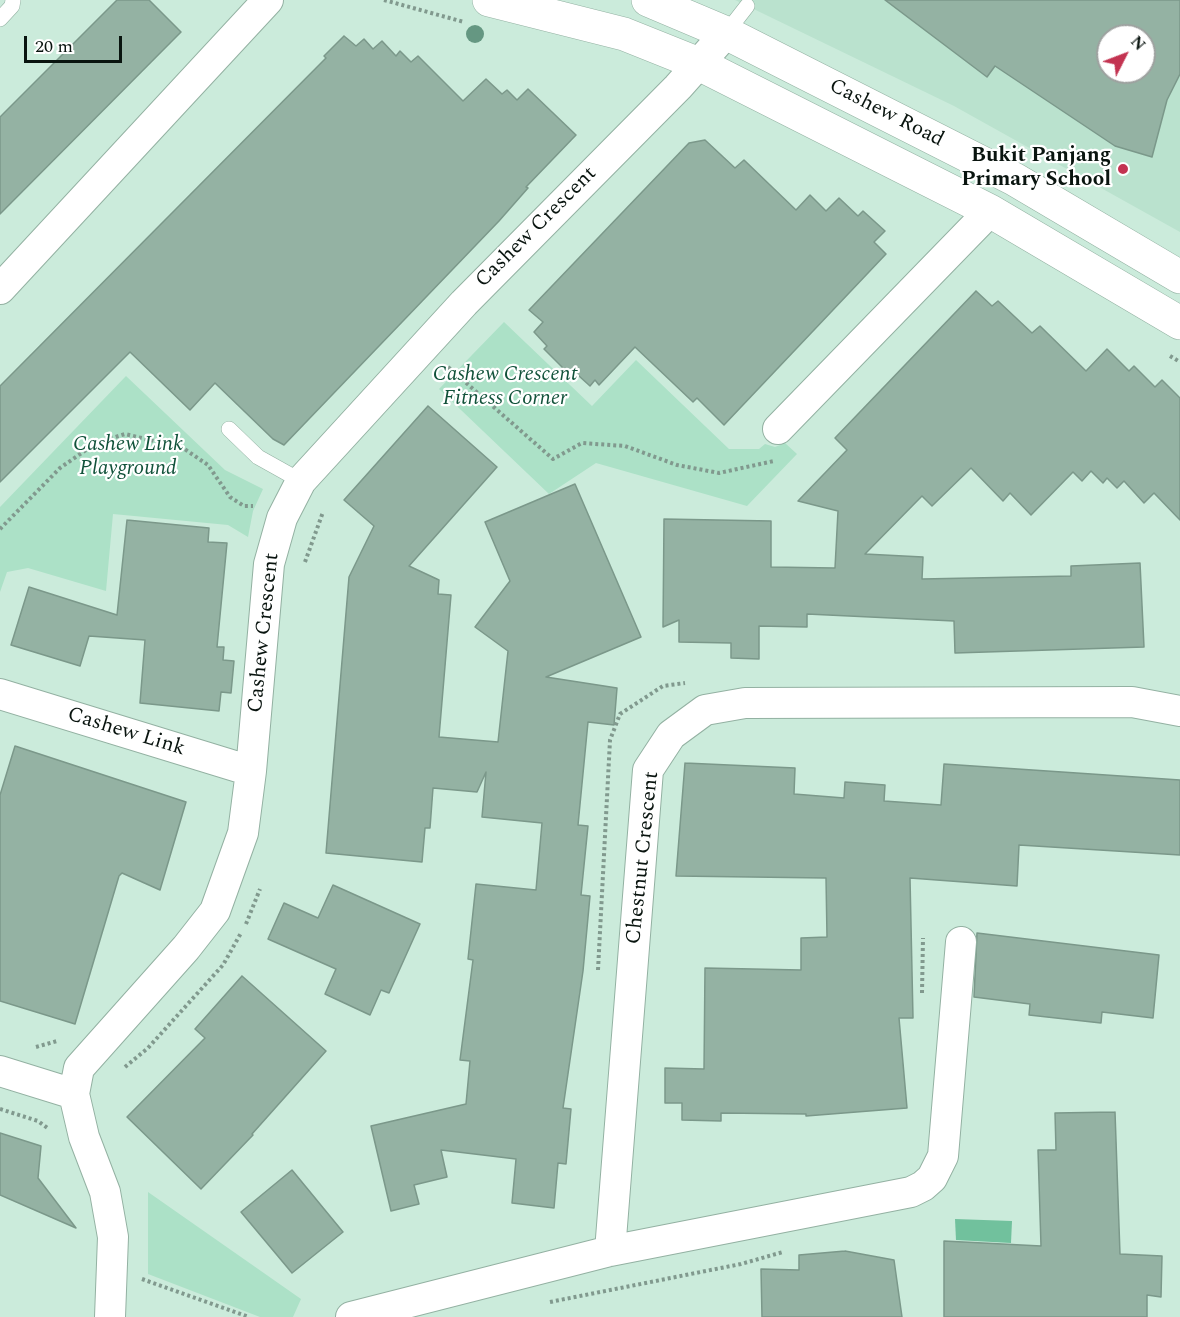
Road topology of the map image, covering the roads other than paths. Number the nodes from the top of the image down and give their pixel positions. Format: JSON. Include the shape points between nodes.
{"nodes":[{"id":1,"x":13,"y":0,"type":"edge"},
{"id":2,"x":268,"y":0,"type":"edge"},
{"id":3,"x":648,"y":0,"type":"edge"},
{"id":4,"x":747,"y":6,"type":"dead end"},
{"id":5,"x":479,"y":12,"type":"edge"},
{"id":6,"x":0,"y":18,"type":"edge"},
{"id":7,"x":726,"y":33,"type":"junction"},
{"id":8,"x":699,"y":64,"type":"junction"},
{"id":9,"x":990,"y":211,"type":"junction"},
{"id":10,"x":1180,"y":278,"type":"edge"},
{"id":11,"x":0,"y":289,"type":"edge"},
{"id":12,"x":1180,"y":323,"type":"edge"},
{"id":13,"x":229,"y":429,"type":"dead end"},
{"id":14,"x":778,"y":429,"type":"dead end"},
{"id":15,"x":301,"y":481,"type":"junction"},
{"id":16,"x":0,"y":694,"type":"edge"},
{"id":17,"x":1180,"y":711,"type":"edge"},
{"id":18,"x":251,"y":771,"type":"junction"},
{"id":19,"x":961,"y":942,"type":"dead end"},
{"id":20,"x":0,"y":1071,"type":"edge"},
{"id":21,"x":74,"y":1094,"type":"junction"},
{"id":22,"x":610,"y":1251,"type":"junction"},
{"id":23,"x":110,"y":1317,"type":"edge"},
{"id":24,"x":351,"y":1317,"type":"edge"}],
"edges":[{"from":1,"to":6,"type":"lane"},
{"from":2,"to":11,"type":"street"},
{"from":3,"to":7,"type":"street","name":"Cashew Road"},
{"from":4,"to":7,"type":"lane"},
{"from":5,"to":8,"type":"street","name":"Cashew Road","via":[[624,34]]},
{"from":7,"to":8,"type":"street","name":"Cashew Crescent"},
{"from":7,"to":10,"type":"street","name":"Cashew Road","via":[[1014,179]]},
{"from":8,"to":9,"type":"street","name":"Cashew Road"},
{"from":8,"to":15,"type":"street","name":"Cashew Crescent","via":[[472,294]]},
{"from":9,"to":12,"type":"street","name":"Cashew Road"},
{"from":9,"to":14,"type":"street"},
{"from":13,"to":15,"type":"lane","via":[[258,457]]},
{"from":15,"to":18,"type":"street","name":"Cashew Crescent","via":[[282,518],[269,564]]},
{"from":16,"to":18,"type":"street","name":"Cashew Link"},
{"from":17,"to":22,"type":"street","name":"Chestnut Crescent","via":[[1132,702],[745,703],[705,710],[671,735],[648,770]]},
{"from":18,"to":21,"type":"street","name":"Cashew Crescent","via":[[243,833],[215,910],[79,1068]]},
{"from":19,"to":22,"type":"street","via":[[943,1156],[932,1178],[911,1192]]},
{"from":20,"to":21,"type":"street"},
{"from":21,"to":23,"type":"street","name":"Cashew Crescent","via":[[84,1137],[105,1192],[113,1237]]},
{"from":22,"to":24,"type":"street"}]}
